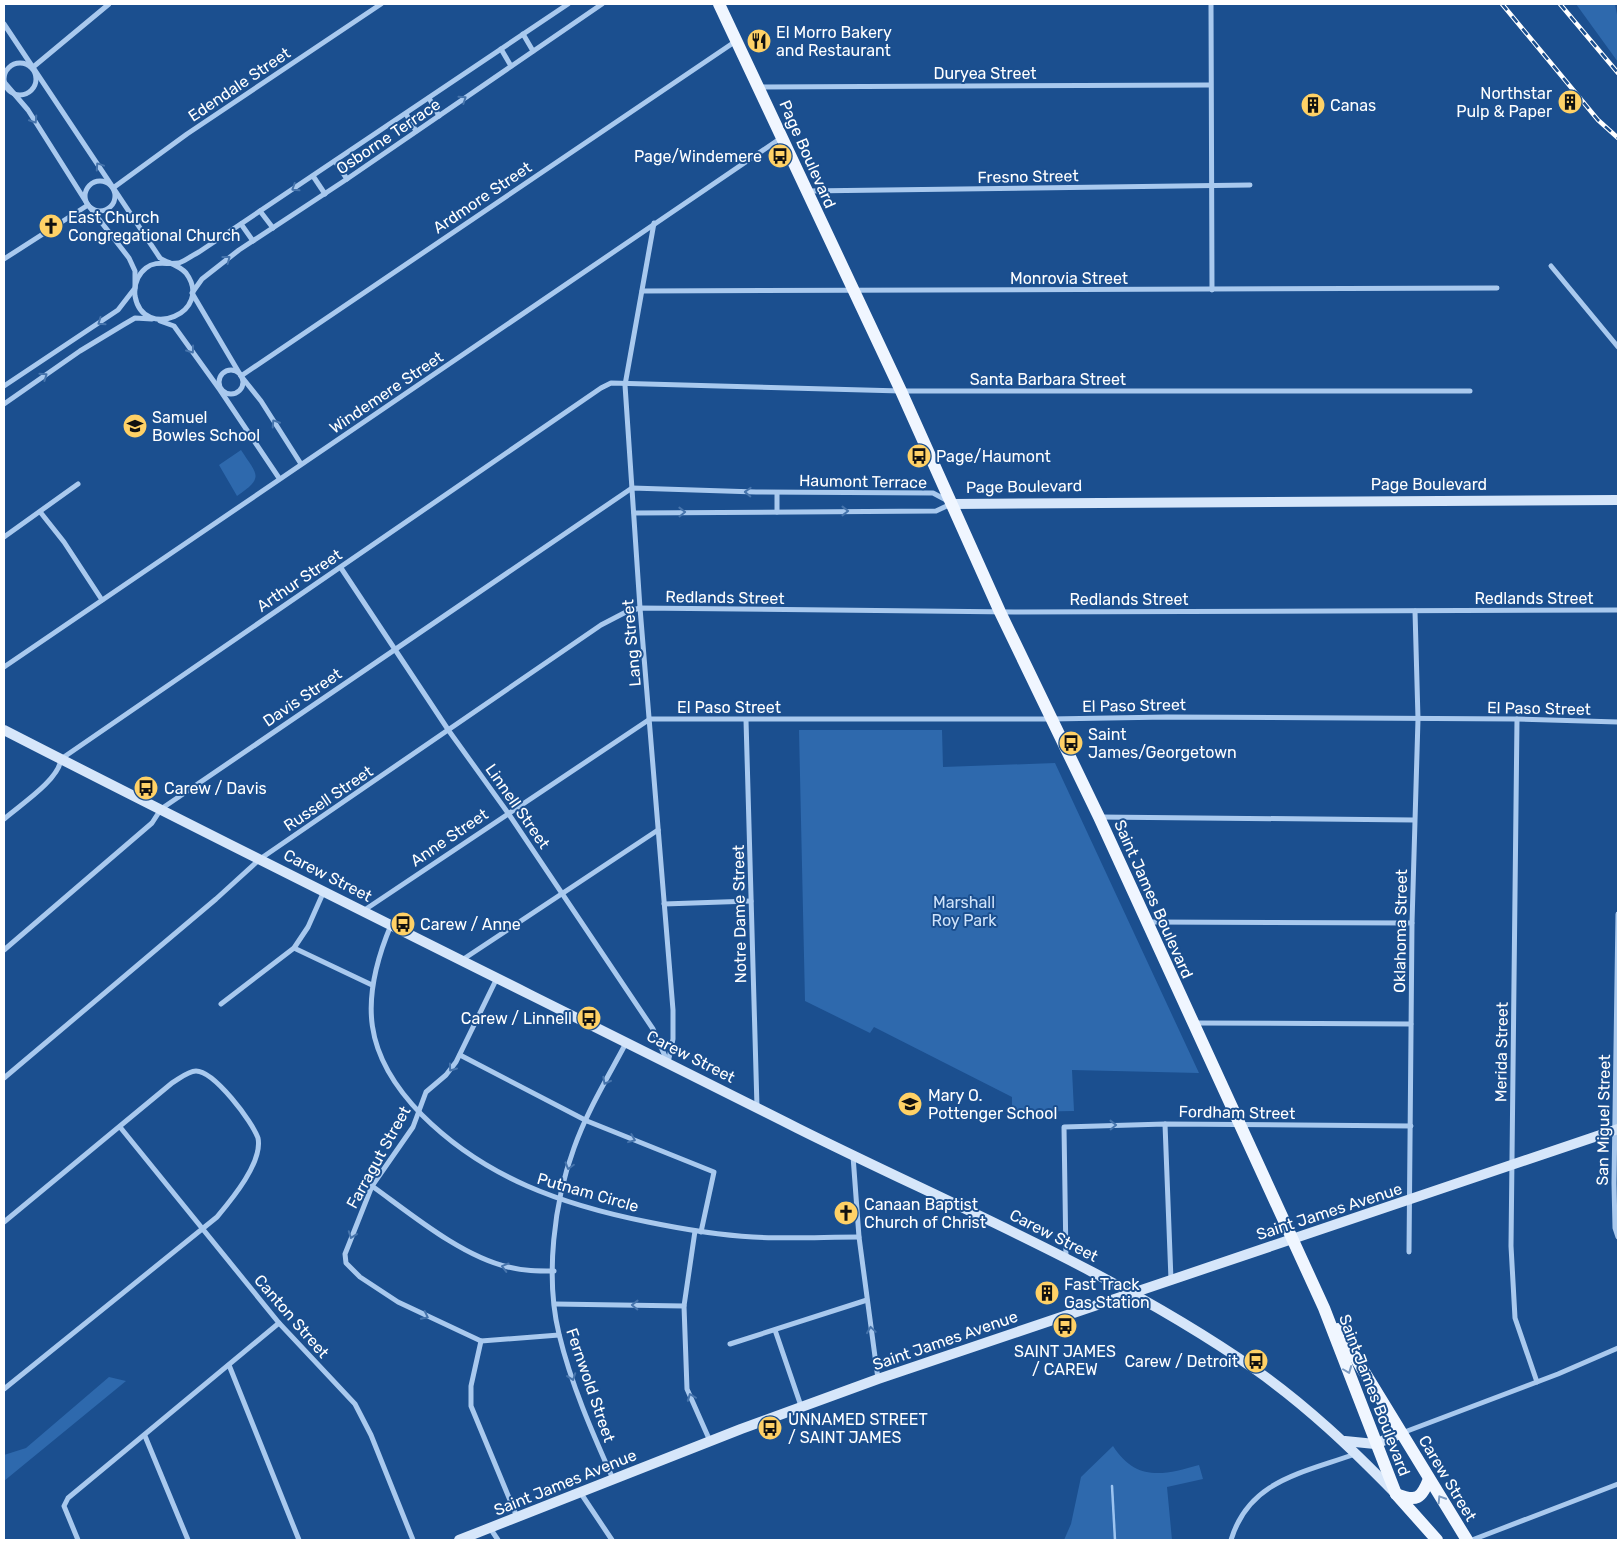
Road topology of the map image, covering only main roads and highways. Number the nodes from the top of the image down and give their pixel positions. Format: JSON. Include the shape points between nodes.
{"nodes":[{"id":1,"x":720,"y":4,"type":"edge"},
{"id":2,"x":952,"y":504,"type":"joint"},
{"id":3,"x":1324,"y":1308,"type":"junction"},
{"id":4,"x":1402,"y":1433,"type":"joint"},
{"id":5,"x":1429,"y":1479,"type":"junction"},
{"id":6,"x":1396,"y":1494,"type":"junction"},
{"id":7,"x":1437,"y":1540,"type":"edge"},
{"id":8,"x":1467,"y":1540,"type":"edge"}],
"edges":[{"from":1,"to":2,"type":"main road","name":"Page Boulevard"},
{"from":2,"to":3,"type":"main road","name":"Saint James Boulevard"},
{"from":3,"to":4,"type":"main road","name":"Saint James Boulevard"},
{"from":3,"to":6,"type":"main road","name":"Saint James Boulevard","one_way":true},
{"from":4,"to":5,"type":"main road","name":"Carew Street"},
{"from":5,"to":6,"type":"main road","via":[[1424,1493],[1417,1499]]},
{"from":8,"to":5,"type":"main road","name":"Carew Street","one_way":true},
{"from":6,"to":7,"type":"main road","name":"Carew Street"}]}
